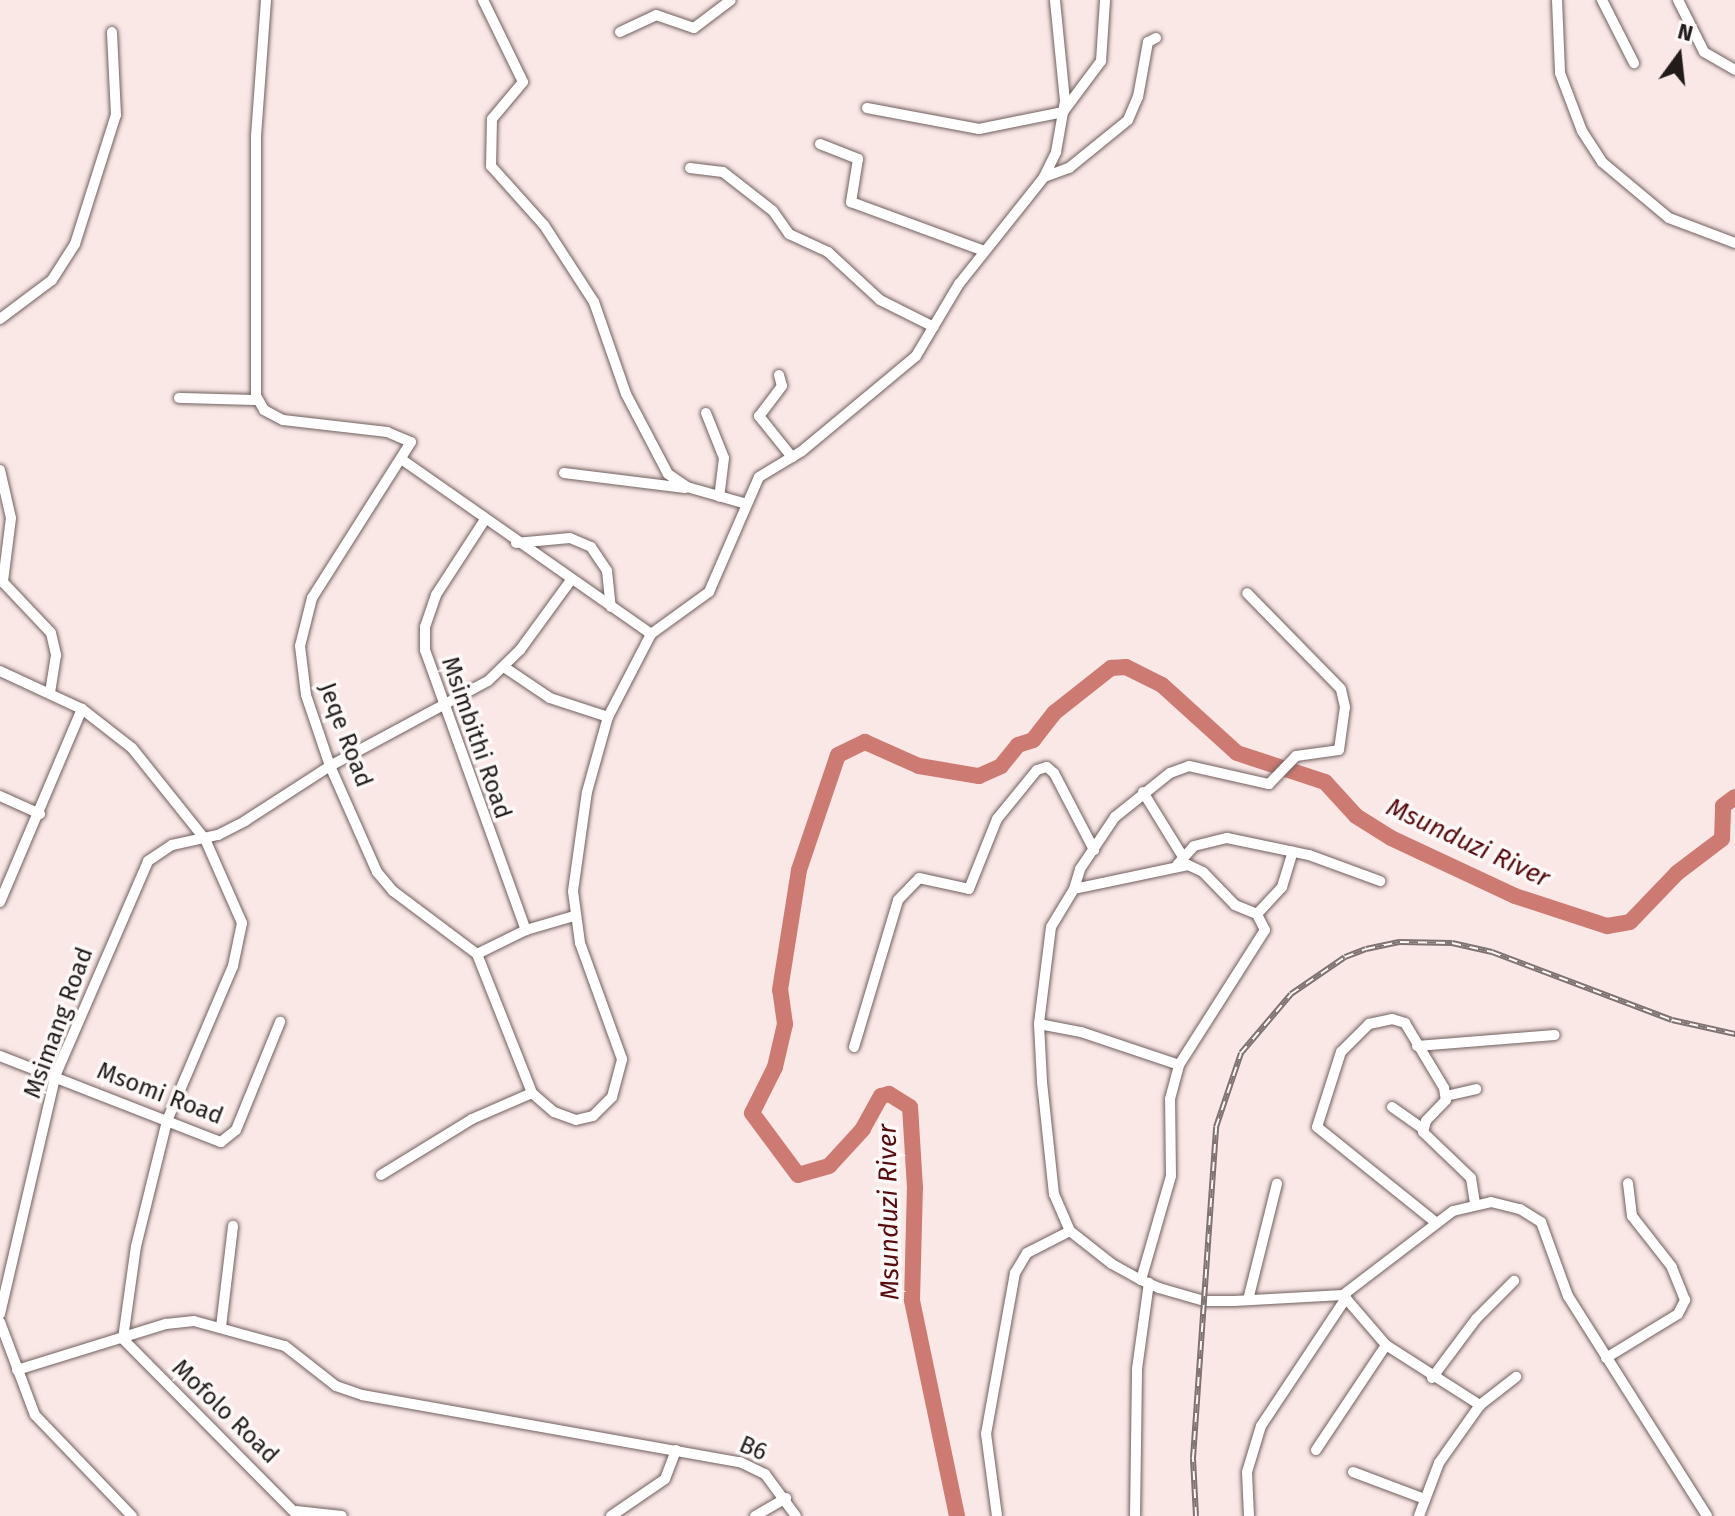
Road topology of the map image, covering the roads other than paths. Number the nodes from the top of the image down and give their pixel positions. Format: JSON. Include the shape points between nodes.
{"nodes":[{"id":1,"x":266,"y":0,"type":"edge"},
{"id":2,"x":483,"y":0,"type":"edge"},
{"id":3,"x":731,"y":0,"type":"edge"},
{"id":4,"x":1055,"y":0,"type":"edge"},
{"id":5,"x":1105,"y":0,"type":"edge"},
{"id":6,"x":1557,"y":0,"type":"edge"},
{"id":7,"x":1602,"y":0,"type":"edge"},
{"id":8,"x":1678,"y":0,"type":"edge"},
{"id":9,"x":112,"y":32,"type":"dead end"},
{"id":10,"x":620,"y":32,"type":"dead end"},
{"id":11,"x":1156,"y":38,"type":"dead end"},
{"id":12,"x":1634,"y":63,"type":"dead end"},
{"id":13,"x":1735,"y":70,"type":"edge"},
{"id":14,"x":867,"y":108,"type":"dead end"},
{"id":15,"x":1063,"y":112,"type":"junction"},
{"id":16,"x":820,"y":144,"type":"dead end"},
{"id":17,"x":690,"y":168,"type":"dead end"},
{"id":18,"x":1044,"y":177,"type":"junction"},
{"id":19,"x":1735,"y":243,"type":"edge"},
{"id":20,"x":984,"y":251,"type":"junction"},
{"id":21,"x":0,"y":319,"type":"edge"},
{"id":22,"x":934,"y":327,"type":"junction"},
{"id":23,"x":779,"y":375,"type":"dead end"},
{"id":24,"x":179,"y":398,"type":"dead end"},
{"id":25,"x":258,"y":400,"type":"junction"},
{"id":26,"x":706,"y":413,"type":"dead end"},
{"id":27,"x":792,"y":457,"type":"junction"},
{"id":28,"x":404,"y":461,"type":"junction"},
{"id":29,"x":0,"y":470,"type":"edge"},
{"id":30,"x":564,"y":473,"type":"dead end"},
{"id":31,"x":687,"y":487,"type":"junction"},
{"id":32,"x":719,"y":497,"type":"junction"},
{"id":33,"x":743,"y":503,"type":"junction"},
{"id":34,"x":484,"y":521,"type":"junction"},
{"id":35,"x":516,"y":543,"type":"junction"},
{"id":36,"x":2,"y":580,"type":"edge"},
{"id":37,"x":571,"y":580,"type":"junction"},
{"id":38,"x":1247,"y":593,"type":"dead end"},
{"id":39,"x":611,"y":607,"type":"junction"},
{"id":40,"x":651,"y":634,"type":"junction"},
{"id":41,"x":504,"y":667,"type":"junction"},
{"id":42,"x":0,"y":671,"type":"edge"},
{"id":43,"x":50,"y":693,"type":"junction"},
{"id":44,"x":444,"y":707,"type":"junction"},
{"id":45,"x":82,"y":709,"type":"junction"},
{"id":46,"x":608,"y":717,"type":"junction"},
{"id":47,"x":330,"y":766,"type":"junction"},
{"id":48,"x":1143,"y":792,"type":"junction"},
{"id":49,"x":0,"y":796,"type":"edge"},
{"id":50,"x":40,"y":814,"type":"junction"},
{"id":51,"x":205,"y":839,"type":"junction"},
{"id":52,"x":1094,"y":850,"type":"junction"},
{"id":53,"x":1293,"y":852,"type":"junction"},
{"id":54,"x":1180,"y":861,"type":"junction"},
{"id":55,"x":1380,"y":881,"type":"dead end"},
{"id":56,"x":1074,"y":889,"type":"junction"},
{"id":57,"x":0,"y":902,"type":"edge"},
{"id":58,"x":1257,"y":914,"type":"junction"},
{"id":59,"x":574,"y":916,"type":"junction"},
{"id":60,"x":526,"y":930,"type":"junction"},
{"id":61,"x":477,"y":954,"type":"junction"},
{"id":62,"x":280,"y":1022,"type":"dead end"},
{"id":63,"x":1039,"y":1024,"type":"junction"},
{"id":64,"x":1555,"y":1035,"type":"dead end"},
{"id":65,"x":1417,"y":1046,"type":"junction"},
{"id":66,"x":854,"y":1047,"type":"dead end"},
{"id":67,"x":0,"y":1056,"type":"edge"},
{"id":68,"x":1179,"y":1065,"type":"junction"},
{"id":69,"x":56,"y":1074,"type":"junction"},
{"id":70,"x":1476,"y":1089,"type":"dead end"},
{"id":71,"x":532,"y":1093,"type":"junction"},
{"id":72,"x":1446,"y":1096,"type":"junction"},
{"id":73,"x":1392,"y":1107,"type":"dead end"},
{"id":74,"x":167,"y":1121,"type":"junction"},
{"id":75,"x":1423,"y":1129,"type":"junction"},
{"id":76,"x":381,"y":1175,"type":"dead end"},
{"id":77,"x":1628,"y":1183,"type":"dead end"},
{"id":78,"x":1277,"y":1184,"type":"dead end"},
{"id":79,"x":1475,"y":1203,"type":"junction"},
{"id":80,"x":1434,"y":1221,"type":"junction"},
{"id":81,"x":233,"y":1226,"type":"dead end"},
{"id":82,"x":1070,"y":1231,"type":"junction"},
{"id":83,"x":1514,"y":1281,"type":"dead end"},
{"id":84,"x":1145,"y":1282,"type":"junction"},
{"id":85,"x":1345,"y":1296,"type":"junction"},
{"id":86,"x":1248,"y":1300,"type":"junction"},
{"id":87,"x":0,"y":1314,"type":"edge"},
{"id":88,"x":0,"y":1322,"type":"edge"},
{"id":89,"x":221,"y":1327,"type":"junction"},
{"id":90,"x":123,"y":1339,"type":"junction"},
{"id":91,"x":1386,"y":1345,"type":"junction"},
{"id":92,"x":1606,"y":1358,"type":"junction"},
{"id":93,"x":17,"y":1370,"type":"junction"},
{"id":94,"x":1516,"y":1377,"type":"dead end"},
{"id":95,"x":1432,"y":1378,"type":"junction"},
{"id":96,"x":1480,"y":1405,"type":"junction"},
{"id":97,"x":676,"y":1450,"type":"junction"},
{"id":98,"x":1316,"y":1450,"type":"dead end"},
{"id":99,"x":1353,"y":1472,"type":"dead end"},
{"id":100,"x":786,"y":1498,"type":"junction"},
{"id":101,"x":1425,"y":1499,"type":"junction"},
{"id":102,"x":297,"y":1514,"type":"edge"},
{"id":103,"x":132,"y":1516,"type":"edge"},
{"id":104,"x":342,"y":1516,"type":"edge"},
{"id":105,"x":611,"y":1516,"type":"edge"},
{"id":106,"x":755,"y":1516,"type":"edge"},
{"id":107,"x":796,"y":1516,"type":"edge"},
{"id":108,"x":997,"y":1516,"type":"edge"},
{"id":109,"x":1135,"y":1516,"type":"edge"},
{"id":110,"x":1249,"y":1516,"type":"edge"},
{"id":111,"x":1419,"y":1516,"type":"edge"},
{"id":112,"x":1707,"y":1516,"type":"edge"}],
"edges":[{"from":1,"to":25,"type":"street","via":[[256,137]]},
{"from":2,"to":31,"type":"street","via":[[523,82],[492,119],[491,166],[544,225],[583,283],[600,314],[630,402],[668,474]]},
{"from":3,"to":10,"type":"street","via":[[694,28],[656,15]]},
{"from":4,"to":15,"type":"street"},
{"from":5,"to":15,"type":"street","via":[[1101,61]]},
{"from":6,"to":19,"type":"street","via":[[1560,73],[1582,131],[1602,162],[1669,218]]},
{"from":7,"to":12,"type":"street"},
{"from":8,"to":13,"type":"street","via":[[1704,52]]},
{"from":9,"to":21,"type":"street","via":[[116,115],[75,244],[52,280]]},
{"from":11,"to":18,"type":"street","via":[[1148,42],[1128,120],[1069,168]]},
{"from":14,"to":15,"type":"street","via":[[979,129]]},
{"from":15,"to":18,"type":"street","via":[[1056,152]]},
{"from":16,"to":20,"type":"street","via":[[858,159],[852,203]]},
{"from":17,"to":22,"type":"street","via":[[723,172],[772,210],[789,234],[828,252],[880,300]]},
{"from":18,"to":20,"type":"street"},
{"from":20,"to":22,"type":"street"},
{"from":22,"to":27,"type":"street","via":[[907,365]]},
{"from":23,"to":27,"type":"street","via":[[782,386],[759,416]]},
{"from":24,"to":25,"type":"street"},
{"from":25,"to":28,"type":"street","via":[[283,420],[406,437],[411,446]]},
{"from":26,"to":32,"type":"street","via":[[724,458]]},
{"from":27,"to":33,"type":"street","via":[[759,477]]},
{"from":28,"to":34,"type":"street"},
{"from":28,"to":47,"type":"street","name":"Jeqe Road","via":[[330,564],[303,622],[303,681]]},
{"from":29,"to":36,"type":"street","via":[[11,518]]},
{"from":30,"to":31,"type":"street"},
{"from":31,"to":32,"type":"street"},
{"from":32,"to":33,"type":"street"},
{"from":33,"to":40,"type":"street","via":[[709,592]]},
{"from":34,"to":35,"type":"street"},
{"from":34,"to":44,"type":"street","name":"Msimbithi Road","via":[[445,579],[425,627],[427,662]]},
{"from":35,"to":37,"type":"street"},
{"from":35,"to":39,"type":"street","via":[[570,538],[591,547],[607,571]]},
{"from":36,"to":43,"type":"street","via":[[51,633],[56,655]]},
{"from":37,"to":39,"type":"street"},
{"from":37,"to":41,"type":"street","name":"Msimang Road"},
{"from":38,"to":48,"type":"street","via":[[1344,697],[1339,750],[1296,756],[1269,784],[1189,766]]},
{"from":39,"to":40,"type":"street"},
{"from":40,"to":46,"type":"street"},
{"from":41,"to":44,"type":"street","name":"Msimang Road"},
{"from":41,"to":46,"type":"street","via":[[550,698]]},
{"from":42,"to":43,"type":"street"},
{"from":43,"to":45,"type":"street"},
{"from":44,"to":47,"type":"street","name":"Msimang Road"},
{"from":44,"to":60,"type":"street","name":"Msimbithi Road"},
{"from":45,"to":50,"type":"street"},
{"from":45,"to":51,"type":"street","via":[[143,760]]},
{"from":46,"to":59,"type":"street","via":[[584,807]]},
{"from":47,"to":51,"type":"street","name":"Msimang Road","via":[[245,821]]},
{"from":47,"to":61,"type":"street","name":"Jeqe Road","via":[[382,880]]},
{"from":48,"to":52,"type":"street","via":[[1115,817]]},
{"from":48,"to":54,"type":"street"},
{"from":49,"to":50,"type":"street"},
{"from":50,"to":57,"type":"street"},
{"from":51,"to":69,"type":"street","name":"Msimang Road","via":[[172,845],[148,861]]},
{"from":51,"to":74,"type":"street","via":[[241,915],[241,941]]},
{"from":52,"to":56,"type":"street"},
{"from":52,"to":66,"type":"street","via":[[1052,770],[1044,767],[1032,774],[990,830],[969,889],[919,878],[898,900]]},
{"from":53,"to":54,"type":"street","via":[[1227,838],[1200,844]]},
{"from":53,"to":55,"type":"street"},
{"from":53,"to":58,"type":"street","via":[[1282,887]]},
{"from":54,"to":56,"type":"street"},
{"from":54,"to":58,"type":"street","via":[[1203,872],[1235,905]]},
{"from":56,"to":63,"type":"street","via":[[1059,906],[1048,938]]},
{"from":58,"to":68,"type":"street","via":[[1265,925],[1262,938],[1215,1001]]},
{"from":59,"to":60,"type":"street"},
{"from":59,"to":71,"type":"street","via":[[622,1069],[612,1097],[585,1119],[554,1112]]},
{"from":60,"to":61,"type":"street"},
{"from":61,"to":71,"type":"street"},
{"from":62,"to":74,"type":"street","name":"Msomi Road","via":[[231,1138],[214,1140]]},
{"from":63,"to":68,"type":"street","via":[[1081,1032]]},
{"from":63,"to":82,"type":"street","via":[[1054,1194]]},
{"from":64,"to":65,"type":"street"},
{"from":65,"to":72,"type":"street"},
{"from":65,"to":80,"type":"street","via":[[1401,1020],[1381,1019],[1363,1027],[1341,1052],[1317,1127]]},
{"from":67,"to":69,"type":"street","name":"Msomi Road"},
{"from":68,"to":84,"type":"street","via":[[1170,1099],[1171,1176]]},
{"from":69,"to":74,"type":"street","name":"Msomi Road"},
{"from":69,"to":87,"type":"street","name":"Msimang Road"},
{"from":70,"to":72,"type":"street"},
{"from":71,"to":76,"type":"street","via":[[472,1119]]},
{"from":72,"to":75,"type":"street"},
{"from":73,"to":75,"type":"street"},
{"from":74,"to":90,"type":"street","via":[[136,1246]]},
{"from":75,"to":79,"type":"street","via":[[1471,1178]]},
{"from":77,"to":92,"type":"street","via":[[1632,1216],[1672,1267],[1685,1300],[1678,1314]]},
{"from":78,"to":86,"type":"street"},
{"from":79,"to":80,"type":"street"},
{"from":79,"to":92,"type":"street","via":[[1504,1204],[1541,1222],[1568,1296]]},
{"from":80,"to":85,"type":"street"},
{"from":81,"to":89,"type":"street"},
{"from":82,"to":84,"type":"street"},
{"from":82,"to":108,"type":"street","via":[[1027,1253],[1015,1273],[986,1434]]},
{"from":83,"to":95,"type":"street","via":[[1476,1319]]},
{"from":84,"to":86,"type":"street","via":[[1204,1301]]},
{"from":84,"to":109,"type":"street","via":[[1137,1369]]},
{"from":85,"to":86,"type":"street"},
{"from":85,"to":91,"type":"street"},
{"from":85,"to":110,"type":"street","via":[[1261,1426],[1247,1472]]},
{"from":88,"to":93,"type":"street"},
{"from":89,"to":90,"type":"street","name":"B6","via":[[177,1321]]},
{"from":89,"to":97,"type":"street","name":"B6","via":[[285,1346],[336,1386],[362,1395]]},
{"from":90,"to":93,"type":"street","name":"B6"},
{"from":90,"to":102,"type":"street","name":"Mofolo Road"},
{"from":91,"to":95,"type":"street"},
{"from":91,"to":98,"type":"street"},
{"from":92,"to":112,"type":"street"},
{"from":93,"to":103,"type":"street","via":[[35,1415]]},
{"from":94,"to":96,"type":"street"},
{"from":95,"to":96,"type":"street"},
{"from":96,"to":101,"type":"street","via":[[1439,1463]]},
{"from":97,"to":100,"type":"street","name":"B6","via":[[753,1467]]},
{"from":97,"to":105,"type":"street","via":[[665,1479]]},
{"from":99,"to":101,"type":"street"},
{"from":100,"to":106,"type":"street"},
{"from":100,"to":107,"type":"street","name":"B6"},
{"from":101,"to":111,"type":"street"},
{"from":102,"to":104,"type":"street"}]}
